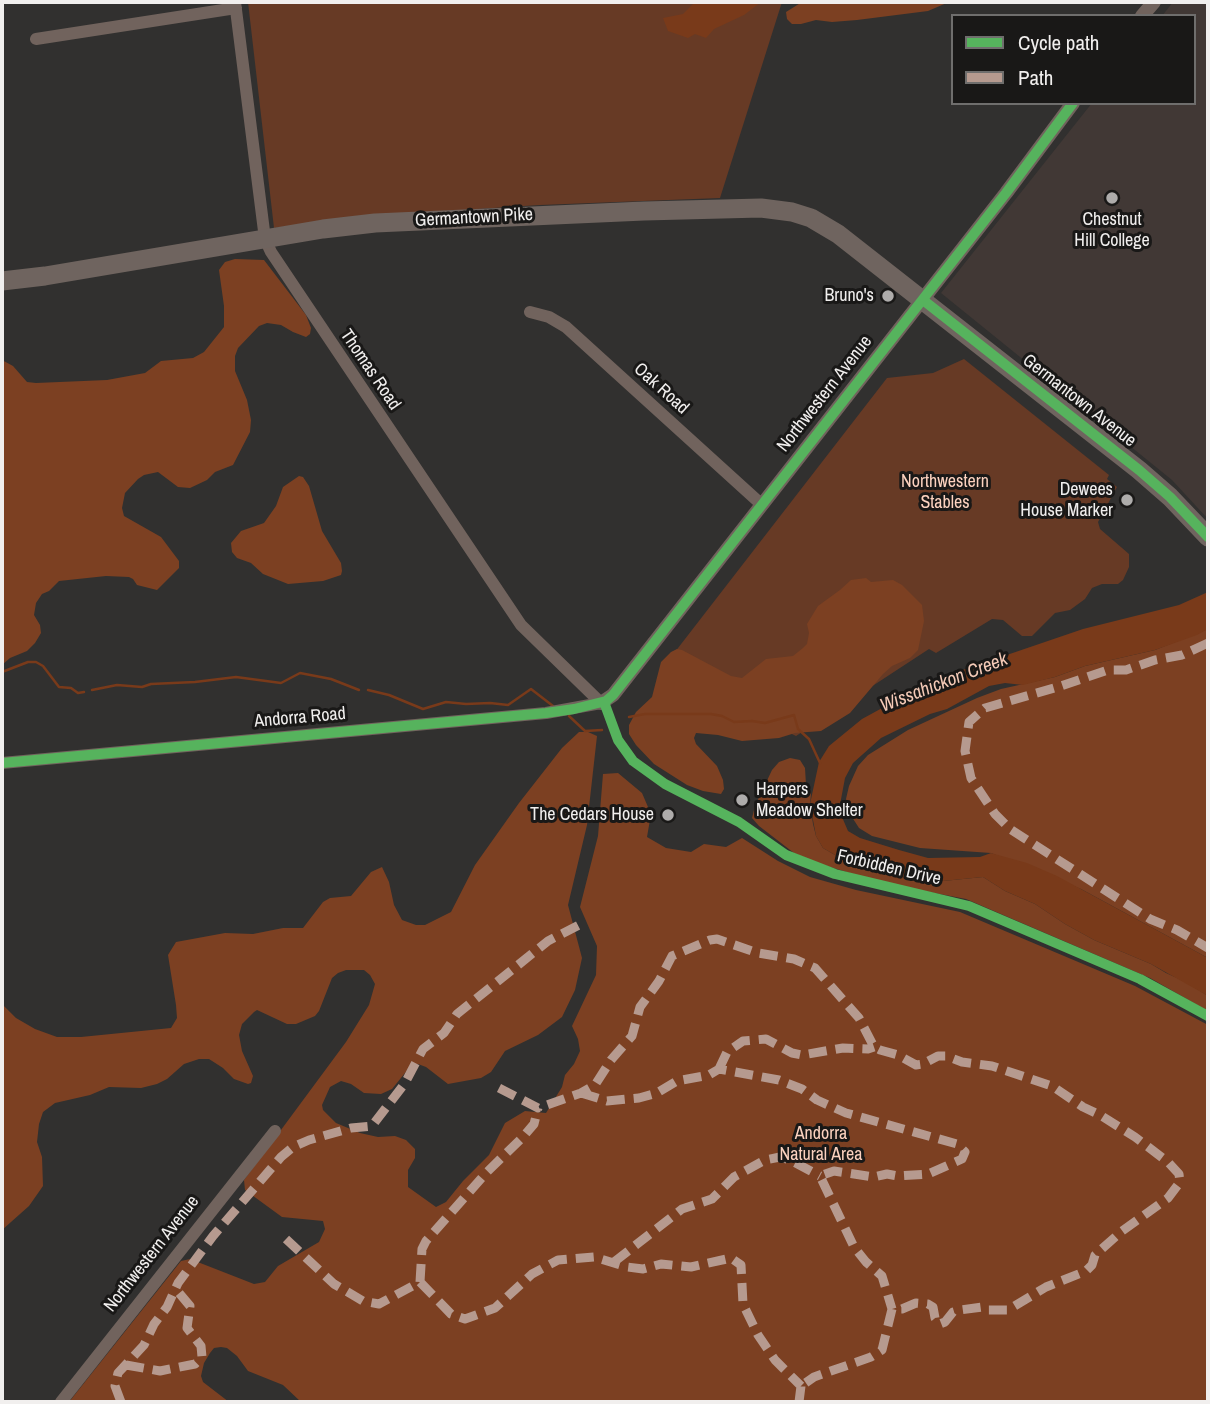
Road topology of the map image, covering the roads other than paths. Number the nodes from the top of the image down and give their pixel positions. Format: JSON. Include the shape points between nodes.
{"nodes":[{"id":1,"x":235,"y":5,"type":"edge"},
{"id":2,"x":36,"y":39,"type":"dead end"},
{"id":3,"x":1071,"y":105,"type":"edge"},
{"id":4,"x":265,"y":239,"type":"junction"},
{"id":5,"x":2,"y":281,"type":"edge"},
{"id":6,"x":923,"y":300,"type":"junction"},
{"id":7,"x":530,"y":312,"type":"dead end"},
{"id":8,"x":761,"y":504,"type":"junction"},
{"id":9,"x":1208,"y":537,"type":"edge"},
{"id":10,"x":601,"y":703,"type":"junction"},
{"id":11,"x":2,"y":763,"type":"edge"},
{"id":12,"x":275,"y":1131,"type":"dead end"},
{"id":13,"x":61,"y":1402,"type":"edge"}],
"edges":[{"from":1,"to":2,"type":"street"},
{"from":1,"to":4,"type":"street","name":"Thomas Road"},
{"from":3,"to":6,"type":"street","name":"Northwestern Avenue"},
{"from":4,"to":5,"type":"main road","name":"Germantown Pike"},
{"from":4,"to":6,"type":"main road","name":"Germantown Pike","via":[[425,220],[782,210],[830,227]]},
{"from":4,"to":10,"type":"street","name":"Thomas Road","via":[[521,625]]},
{"from":6,"to":8,"type":"street","name":"Northwestern Avenue"},
{"from":6,"to":9,"type":"main road","name":"Germantown Avenue","via":[[1139,470]]},
{"from":7,"to":8,"type":"street","name":"Oak Road","via":[[566,327]]},
{"from":8,"to":10,"type":"street","name":"Northwestern Avenue","via":[[613,695]]},
{"from":10,"to":11,"type":"street","name":"Andorra Road","via":[[546,713]]},
{"from":12,"to":13,"type":"street","name":"Northwestern Avenue"}]}
